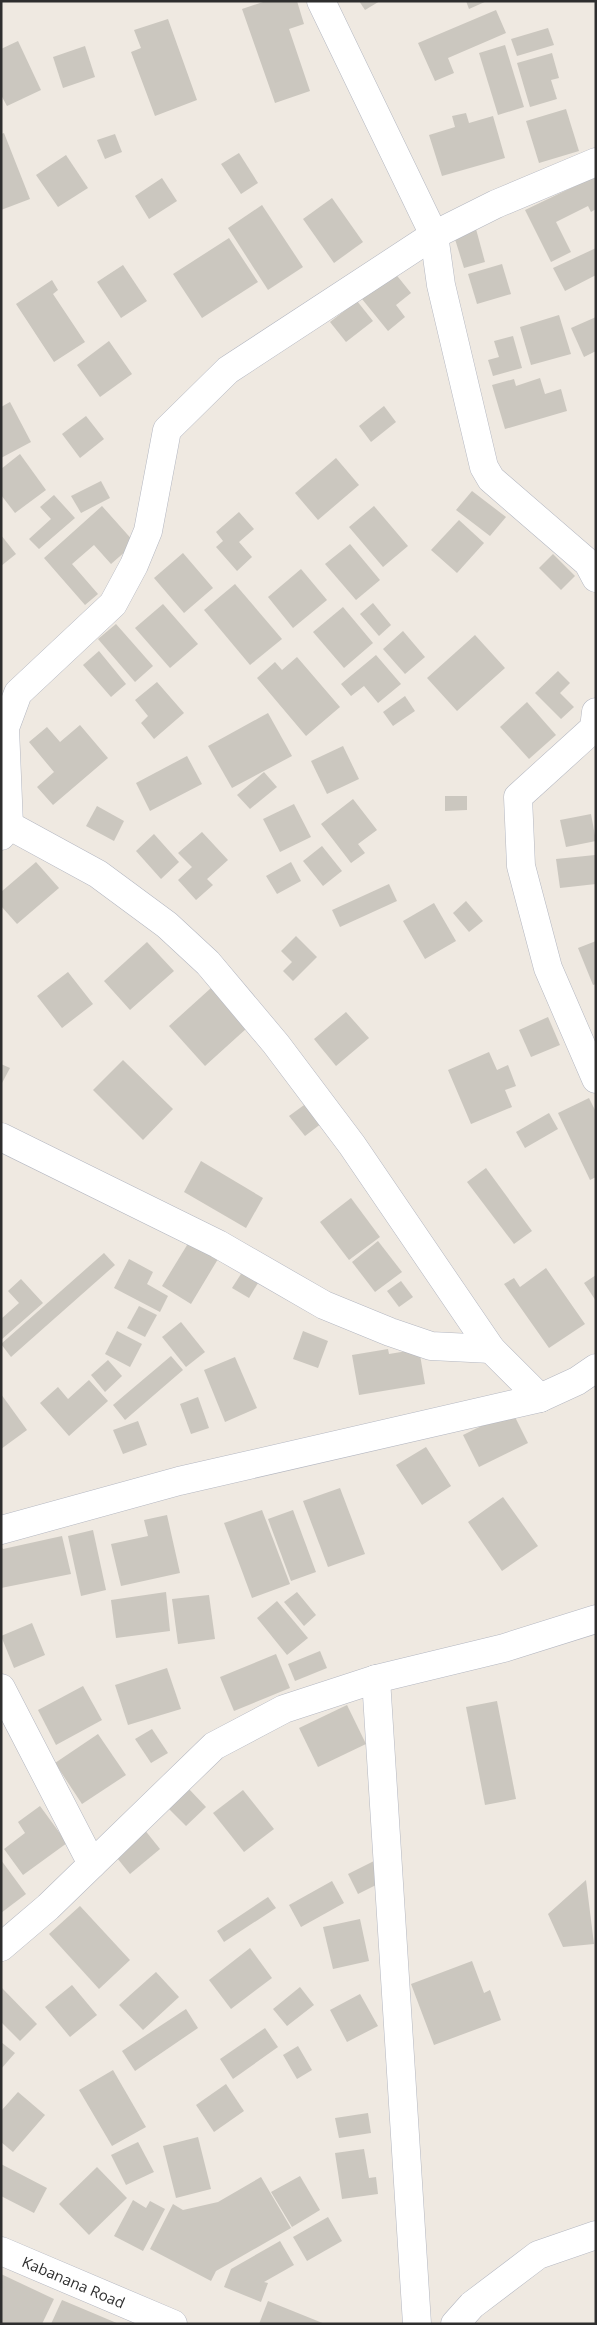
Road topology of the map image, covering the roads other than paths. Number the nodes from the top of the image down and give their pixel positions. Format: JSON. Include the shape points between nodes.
{"nodes":[{"id":1,"x":321,"y":1,"type":"edge"},
{"id":2,"x":596,"y":162,"type":"edge"},
{"id":3,"x":434,"y":235,"type":"junction"},
{"id":4,"x":596,"y":578,"type":"edge"},
{"id":5,"x":596,"y":712,"type":"edge"},
{"id":6,"x":4,"y":828,"type":"edge"},
{"id":7,"x":596,"y":1079,"type":"edge"},
{"id":8,"x":1,"y":1137,"type":"edge"},
{"id":9,"x":491,"y":1350,"type":"junction"},
{"id":10,"x":596,"y":1368,"type":"edge"},
{"id":11,"x":540,"y":1398,"type":"junction"},
{"id":12,"x":1,"y":1530,"type":"edge"},
{"id":13,"x":596,"y":1619,"type":"edge"},
{"id":14,"x":376,"y":1679,"type":"junction"},
{"id":15,"x":1,"y":1688,"type":"edge"},
{"id":16,"x":92,"y":1864,"type":"junction"},
{"id":17,"x":1,"y":1947,"type":"edge"},
{"id":18,"x":596,"y":2235,"type":"edge"},
{"id":19,"x":1,"y":2251,"type":"edge"},
{"id":20,"x":173,"y":2324,"type":"edge"},
{"id":21,"x":417,"y":2324,"type":"edge"},
{"id":22,"x":456,"y":2324,"type":"edge"}],
"edges":[{"from":1,"to":3,"type":"street"},
{"from":2,"to":3,"type":"street","via":[[496,204]]},
{"from":3,"to":4,"type":"street","via":[[441,285],[484,467],[491,479],[588,563]]},
{"from":3,"to":6,"type":"street","via":[[228,370],[168,430],[148,531],[113,604],[18,693],[5,728]]},
{"from":5,"to":7,"type":"street","via":[[594,728],[518,797],[521,866],[548,968]]},
{"from":6,"to":9,"type":"street","via":[[98,874],[167,925],[208,963],[276,1044],[352,1145]]},
{"from":8,"to":9,"type":"street","via":[[218,1244],[324,1305],[431,1346]]},
{"from":9,"to":11,"type":"street"},
{"from":10,"to":11,"type":"street"},
{"from":11,"to":12,"type":"street","via":[[178,1481]]},
{"from":13,"to":14,"type":"street","via":[[504,1648]]},
{"from":14,"to":16,"type":"street","via":[[284,1709],[214,1746]]},
{"from":14,"to":21,"type":"street"},
{"from":15,"to":16,"type":"street"},
{"from":16,"to":17,"type":"street"},
{"from":18,"to":22,"type":"street","via":[[538,2255],[472,2306]]},
{"from":19,"to":20,"type":"street","name":"Kabanana Road"}]}
